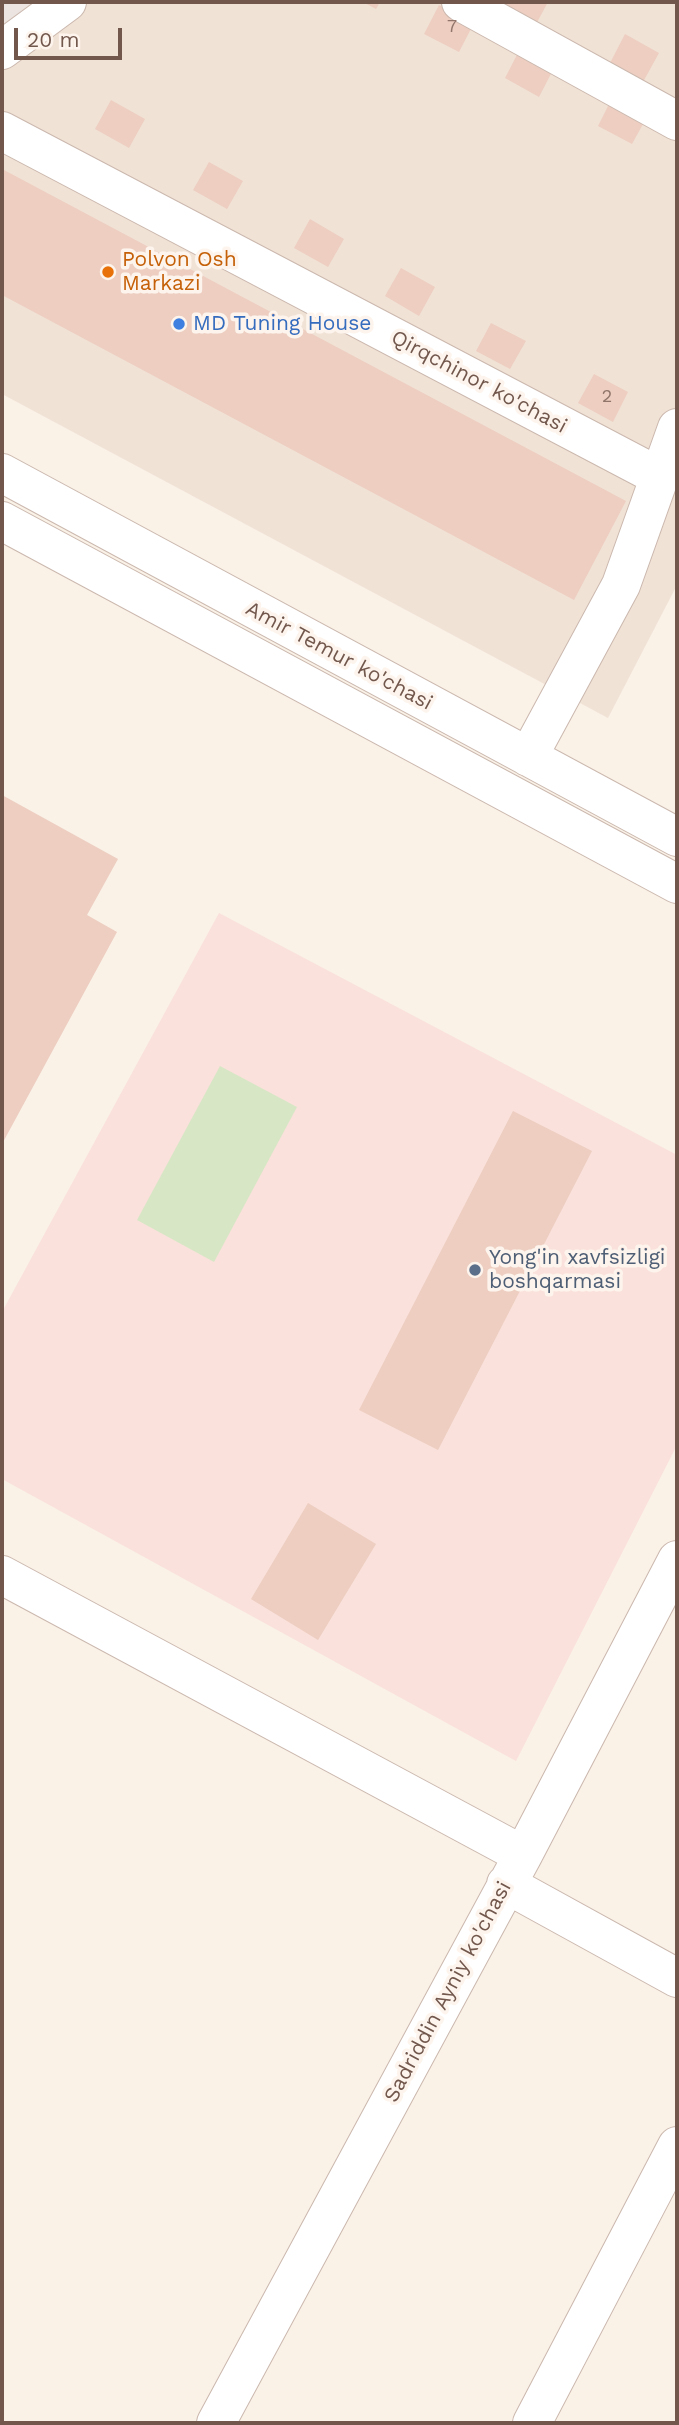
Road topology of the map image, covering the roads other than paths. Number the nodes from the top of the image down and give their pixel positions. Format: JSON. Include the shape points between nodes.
{"nodes":[{"id":1,"x":67,"y":2,"type":"edge"},
{"id":2,"x":461,"y":2,"type":"edge"},
{"id":3,"x":2,"y":50,"type":"edge"},
{"id":4,"x":677,"y":121,"type":"edge"},
{"id":5,"x":2,"y":131,"type":"edge"},
{"id":6,"x":677,"y":428,"type":"edge"},
{"id":7,"x":2,"y":473,"type":"edge"},
{"id":8,"x":660,"y":477,"type":"junction"},
{"id":9,"x":2,"y":520,"type":"edge"},
{"id":10,"x":528,"y":757,"type":"junction"},
{"id":11,"x":677,"y":837,"type":"edge"},
{"id":12,"x":677,"y":884,"type":"edge"},
{"id":13,"x":677,"y":1560,"type":"edge"},
{"id":14,"x":2,"y":1575,"type":"edge"},
{"id":15,"x":514,"y":1869,"type":"junction"},
{"id":16,"x":677,"y":1978,"type":"edge"},
{"id":17,"x":677,"y":2146,"type":"edge"},
{"id":18,"x":216,"y":2423,"type":"edge"},
{"id":19,"x":532,"y":2423,"type":"edge"}],
"edges":[{"from":1,"to":3,"type":"street"},
{"from":2,"to":4,"type":"street"},
{"from":5,"to":8,"type":"street","name":"Qirqchinor ko'chasi"},
{"from":6,"to":8,"type":"street"},
{"from":7,"to":10,"type":"street","name":"Amir Temur ko'chasi"},
{"from":8,"to":10,"type":"street","via":[[621,586]]},
{"from":9,"to":12,"type":"street","name":"Amir Temur ko'chasi"},
{"from":10,"to":11,"type":"street","name":"Amir Temur ko'chasi"},
{"from":13,"to":15,"type":"street","name":"Sadriddin Ayniy ko'chasi"},
{"from":14,"to":15,"type":"street"},
{"from":15,"to":16,"type":"street"},
{"from":15,"to":18,"type":"street","name":"Sadriddin Ayniy ko'chasi"},
{"from":17,"to":19,"type":"street"}]}
